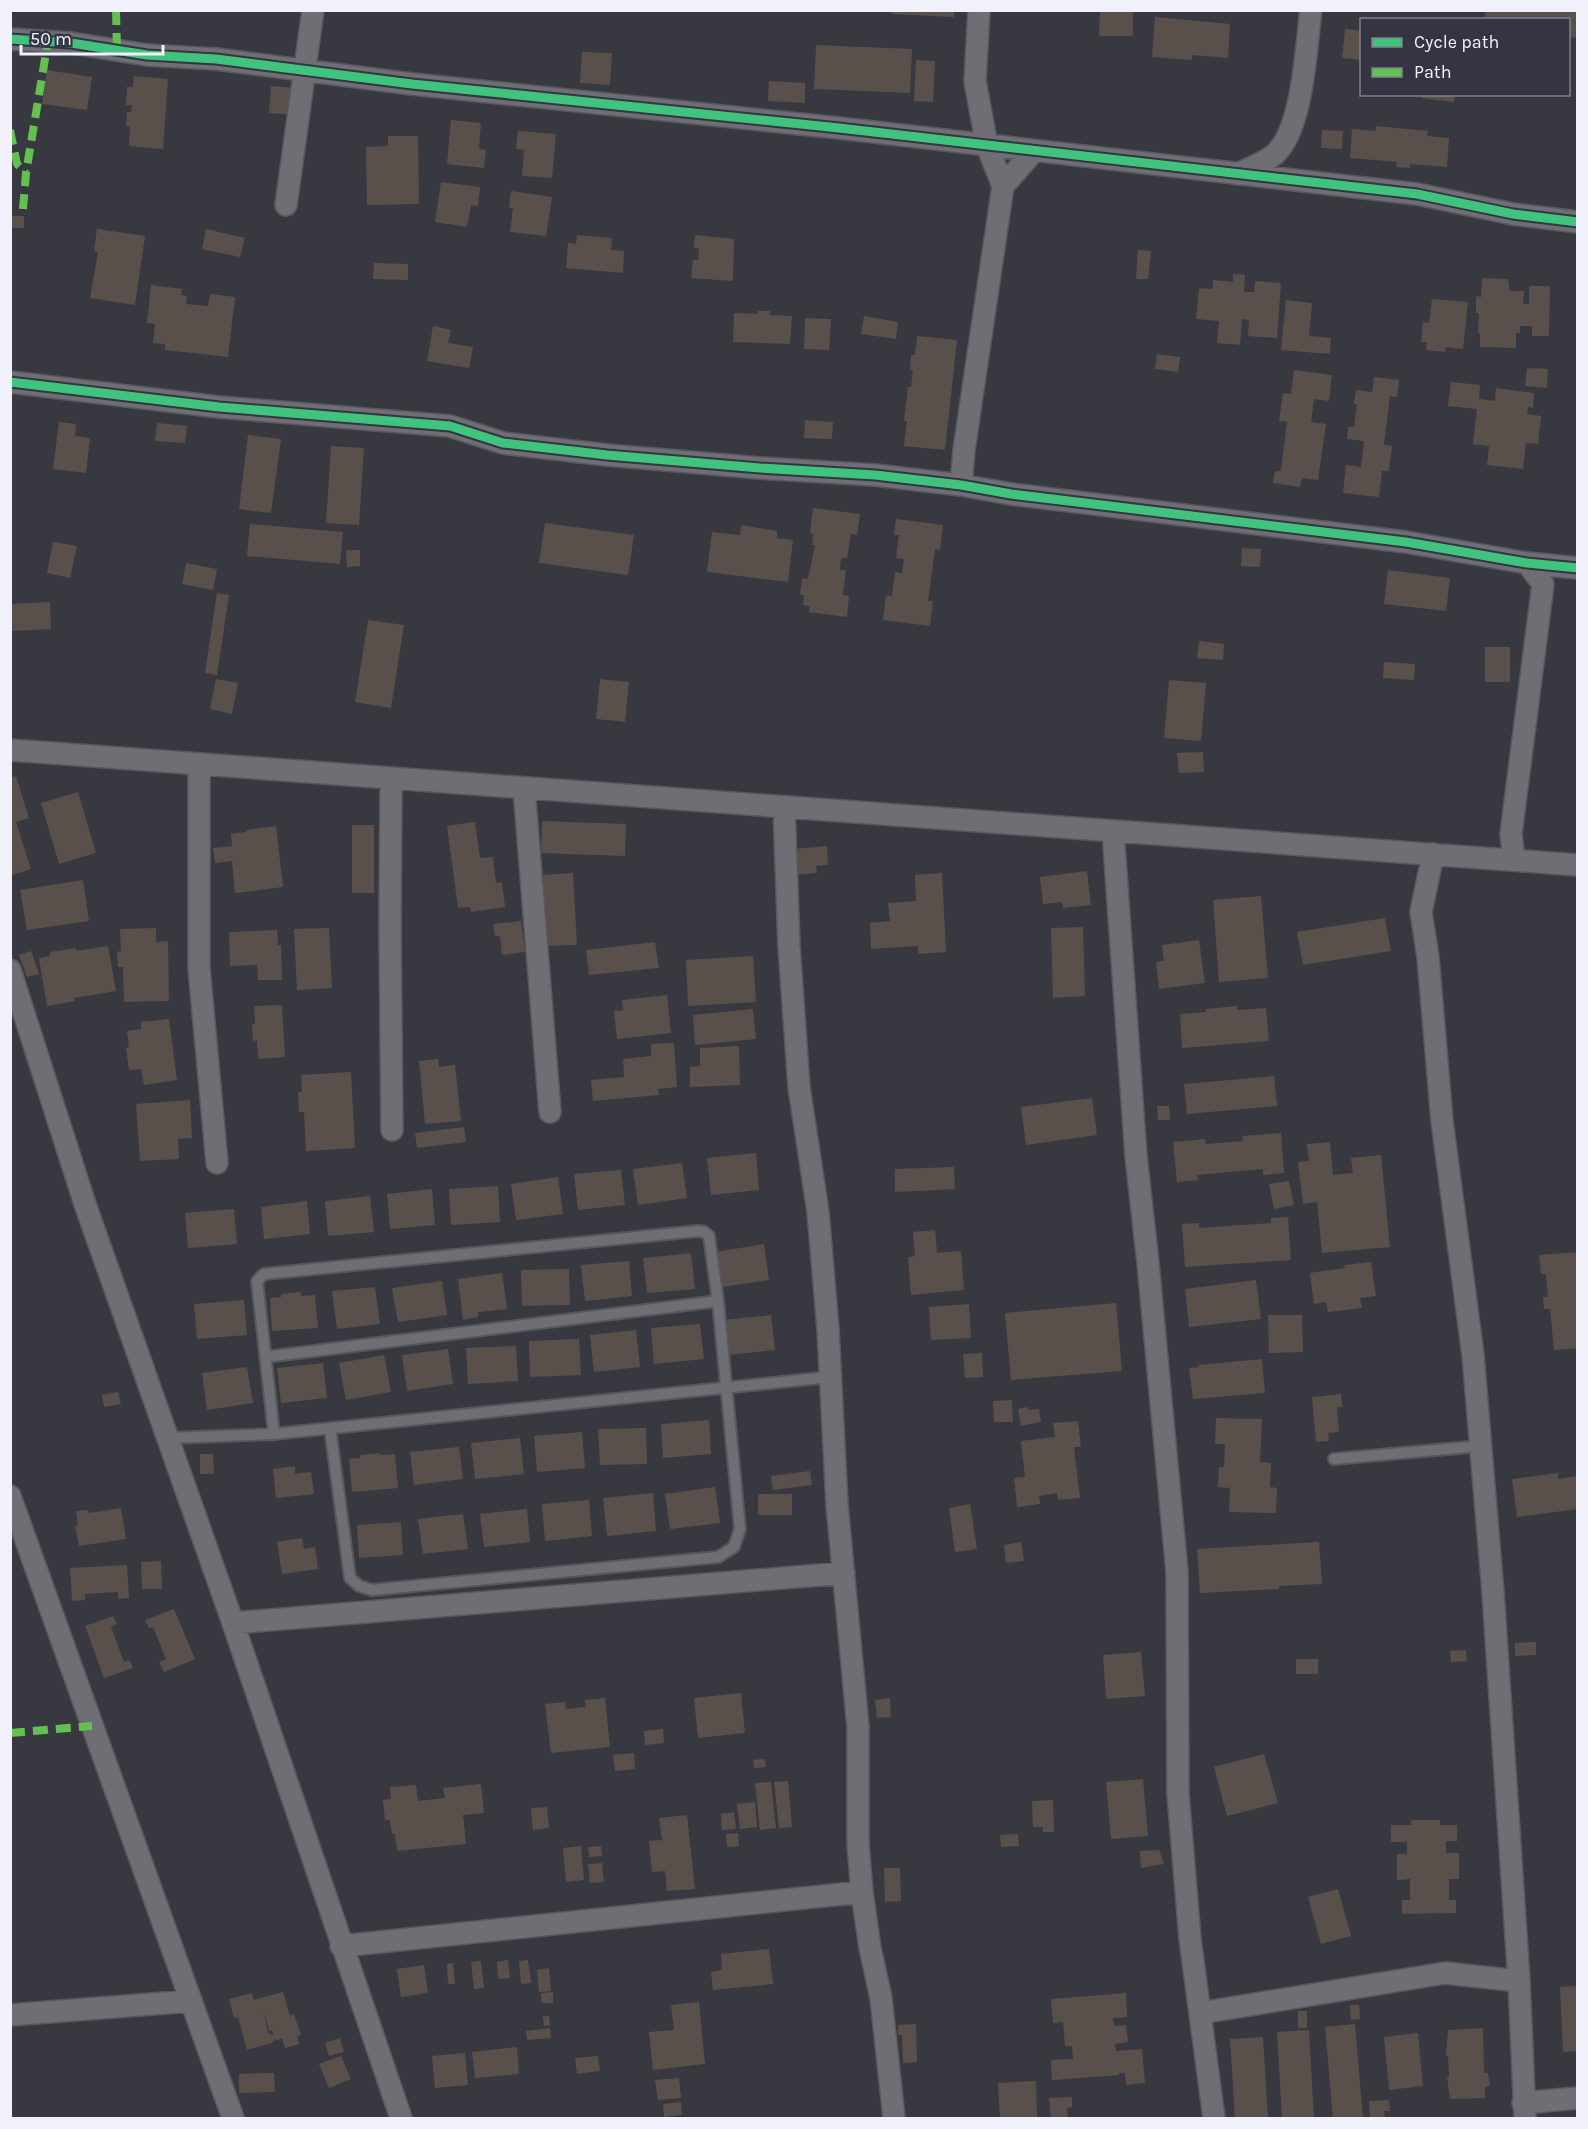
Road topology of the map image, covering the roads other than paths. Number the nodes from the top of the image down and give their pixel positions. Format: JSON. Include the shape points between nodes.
{"nodes":[{"id":1,"x":313,"y":10,"type":"edge"},
{"id":2,"x":979,"y":10,"type":"edge"},
{"id":3,"x":1311,"y":10,"type":"edge"},
{"id":4,"x":10,"y":39,"type":"edge"},
{"id":5,"x":306,"y":70,"type":"junction"},
{"id":6,"x":987,"y":146,"type":"junction"},
{"id":7,"x":1034,"y":151,"type":"junction"},
{"id":8,"x":1238,"y":174,"type":"junction"},
{"id":9,"x":1003,"y":186,"type":"junction"},
{"id":10,"x":286,"y":205,"type":"dead end"},
{"id":11,"x":1578,"y":222,"type":"edge"},
{"id":12,"x":10,"y":382,"type":"edge"},
{"id":13,"x":961,"y":485,"type":"junction"},
{"id":14,"x":1527,"y":563,"type":"junction"},
{"id":15,"x":1576,"y":567,"type":"edge"},
{"id":16,"x":1543,"y":584,"type":"junction"},
{"id":17,"x":10,"y":750,"type":"edge"},
{"id":18,"x":199,"y":764,"type":"junction"},
{"id":19,"x":391,"y":778,"type":"junction"},
{"id":20,"x":524,"y":788,"type":"junction"},
{"id":21,"x":784,"y":807,"type":"junction"},
{"id":22,"x":1113,"y":831,"type":"junction"},
{"id":23,"x":1433,"y":854,"type":"junction"},
{"id":24,"x":1514,"y":860,"type":"junction"},
{"id":25,"x":1578,"y":865,"type":"edge"},
{"id":26,"x":10,"y":970,"type":"edge"},
{"id":27,"x":550,"y":1112,"type":"dead end"},
{"id":28,"x":392,"y":1130,"type":"dead end"},
{"id":29,"x":217,"y":1163,"type":"dead end"},
{"id":30,"x":718,"y":1301,"type":"junction"},
{"id":31,"x":265,"y":1357,"type":"junction"},
{"id":32,"x":830,"y":1377,"type":"junction"},
{"id":33,"x":726,"y":1388,"type":"junction"},
{"id":34,"x":330,"y":1428,"type":"junction"},
{"id":35,"x":274,"y":1434,"type":"junction"},
{"id":36,"x":166,"y":1438,"type":"junction"},
{"id":37,"x":1481,"y":1446,"type":"junction"},
{"id":38,"x":1335,"y":1459,"type":"dead end"},
{"id":39,"x":10,"y":1496,"type":"edge"},
{"id":40,"x":843,"y":1573,"type":"junction"},
{"id":41,"x":233,"y":1623,"type":"junction"},
{"id":42,"x":862,"y":1892,"type":"junction"},
{"id":43,"x":341,"y":1946,"type":"junction"},
{"id":44,"x":1519,"y":1981,"type":"junction"},
{"id":45,"x":191,"y":2001,"type":"junction"},
{"id":46,"x":1200,"y":2013,"type":"junction"},
{"id":47,"x":10,"y":2015,"type":"edge"},
{"id":48,"x":1578,"y":2098,"type":"edge"},
{"id":49,"x":1524,"y":2110,"type":"edge"},
{"id":50,"x":233,"y":2118,"type":"edge"},
{"id":51,"x":401,"y":2118,"type":"edge"},
{"id":52,"x":894,"y":2118,"type":"edge"},
{"id":53,"x":1214,"y":2118,"type":"edge"}],
"edges":[{"from":1,"to":5,"type":"street"},
{"from":2,"to":6,"type":"street","via":[[975,81]]},
{"from":3,"to":8,"type":"street","via":[[1297,112],[1287,138],[1275,154]]},
{"from":4,"to":5,"type":"street"},
{"from":5,"to":6,"type":"street"},
{"from":5,"to":10,"type":"street"},
{"from":6,"to":7,"type":"street"},
{"from":6,"to":9,"type":"street"},
{"from":7,"to":8,"type":"street"},
{"from":7,"to":9,"type":"street"},
{"from":8,"to":11,"type":"street","via":[[1417,194],[1513,214]]},
{"from":9,"to":13,"type":"street"},
{"from":12,"to":13,"type":"street","via":[[219,407],[450,426],[503,442],[607,455]]},
{"from":13,"to":14,"type":"street","via":[[1023,496],[1406,542]]},
{"from":14,"to":15,"type":"street"},
{"from":14,"to":16,"type":"street"},
{"from":15,"to":16,"type":"street"},
{"from":16,"to":24,"type":"street","via":[[1511,834]]},
{"from":17,"to":18,"type":"street"},
{"from":18,"to":19,"type":"street"},
{"from":18,"to":29,"type":"street","via":[[199,968]]},
{"from":19,"to":20,"type":"street"},
{"from":19,"to":28,"type":"street"},
{"from":20,"to":21,"type":"street"},
{"from":20,"to":27,"type":"street"},
{"from":21,"to":22,"type":"street"},
{"from":21,"to":32,"type":"street","via":[[799,1087],[818,1212]]},
{"from":22,"to":23,"type":"street"},
{"from":22,"to":46,"type":"street","via":[[1136,1156],[1178,1572],[1178,1794]]},
{"from":23,"to":24,"type":"street"},
{"from":23,"to":37,"type":"street","via":[[1421,912]]},
{"from":24,"to":25,"type":"street"},
{"from":26,"to":36,"type":"street"},
{"from":30,"to":31,"type":"lane"},
{"from":30,"to":31,"type":"lane","via":[[709,1236],[698,1231],[270,1272],[257,1281]]},
{"from":30,"to":33,"type":"lane"},
{"from":31,"to":35,"type":"lane"},
{"from":32,"to":33,"type":"lane"},
{"from":32,"to":40,"type":"street"},
{"from":33,"to":34,"type":"lane"},
{"from":33,"to":34,"type":"lane","via":[[740,1529],[734,1547],[718,1557],[372,1590],[359,1586],[350,1578]]},
{"from":34,"to":35,"type":"lane"},
{"from":35,"to":36,"type":"lane"},
{"from":36,"to":41,"type":"street"},
{"from":37,"to":38,"type":"lane"},
{"from":37,"to":44,"type":"street"},
{"from":39,"to":45,"type":"street"},
{"from":40,"to":41,"type":"street"},
{"from":40,"to":42,"type":"street","via":[[858,1727]]},
{"from":41,"to":43,"type":"street"},
{"from":42,"to":43,"type":"street"},
{"from":42,"to":52,"type":"street","via":[[881,1998]]},
{"from":43,"to":51,"type":"street"},
{"from":44,"to":46,"type":"street","via":[[1445,1973]]},
{"from":44,"to":49,"type":"street"},
{"from":45,"to":47,"type":"street"},
{"from":45,"to":50,"type":"street"},
{"from":46,"to":53,"type":"street"},
{"from":48,"to":49,"type":"street"}]}
